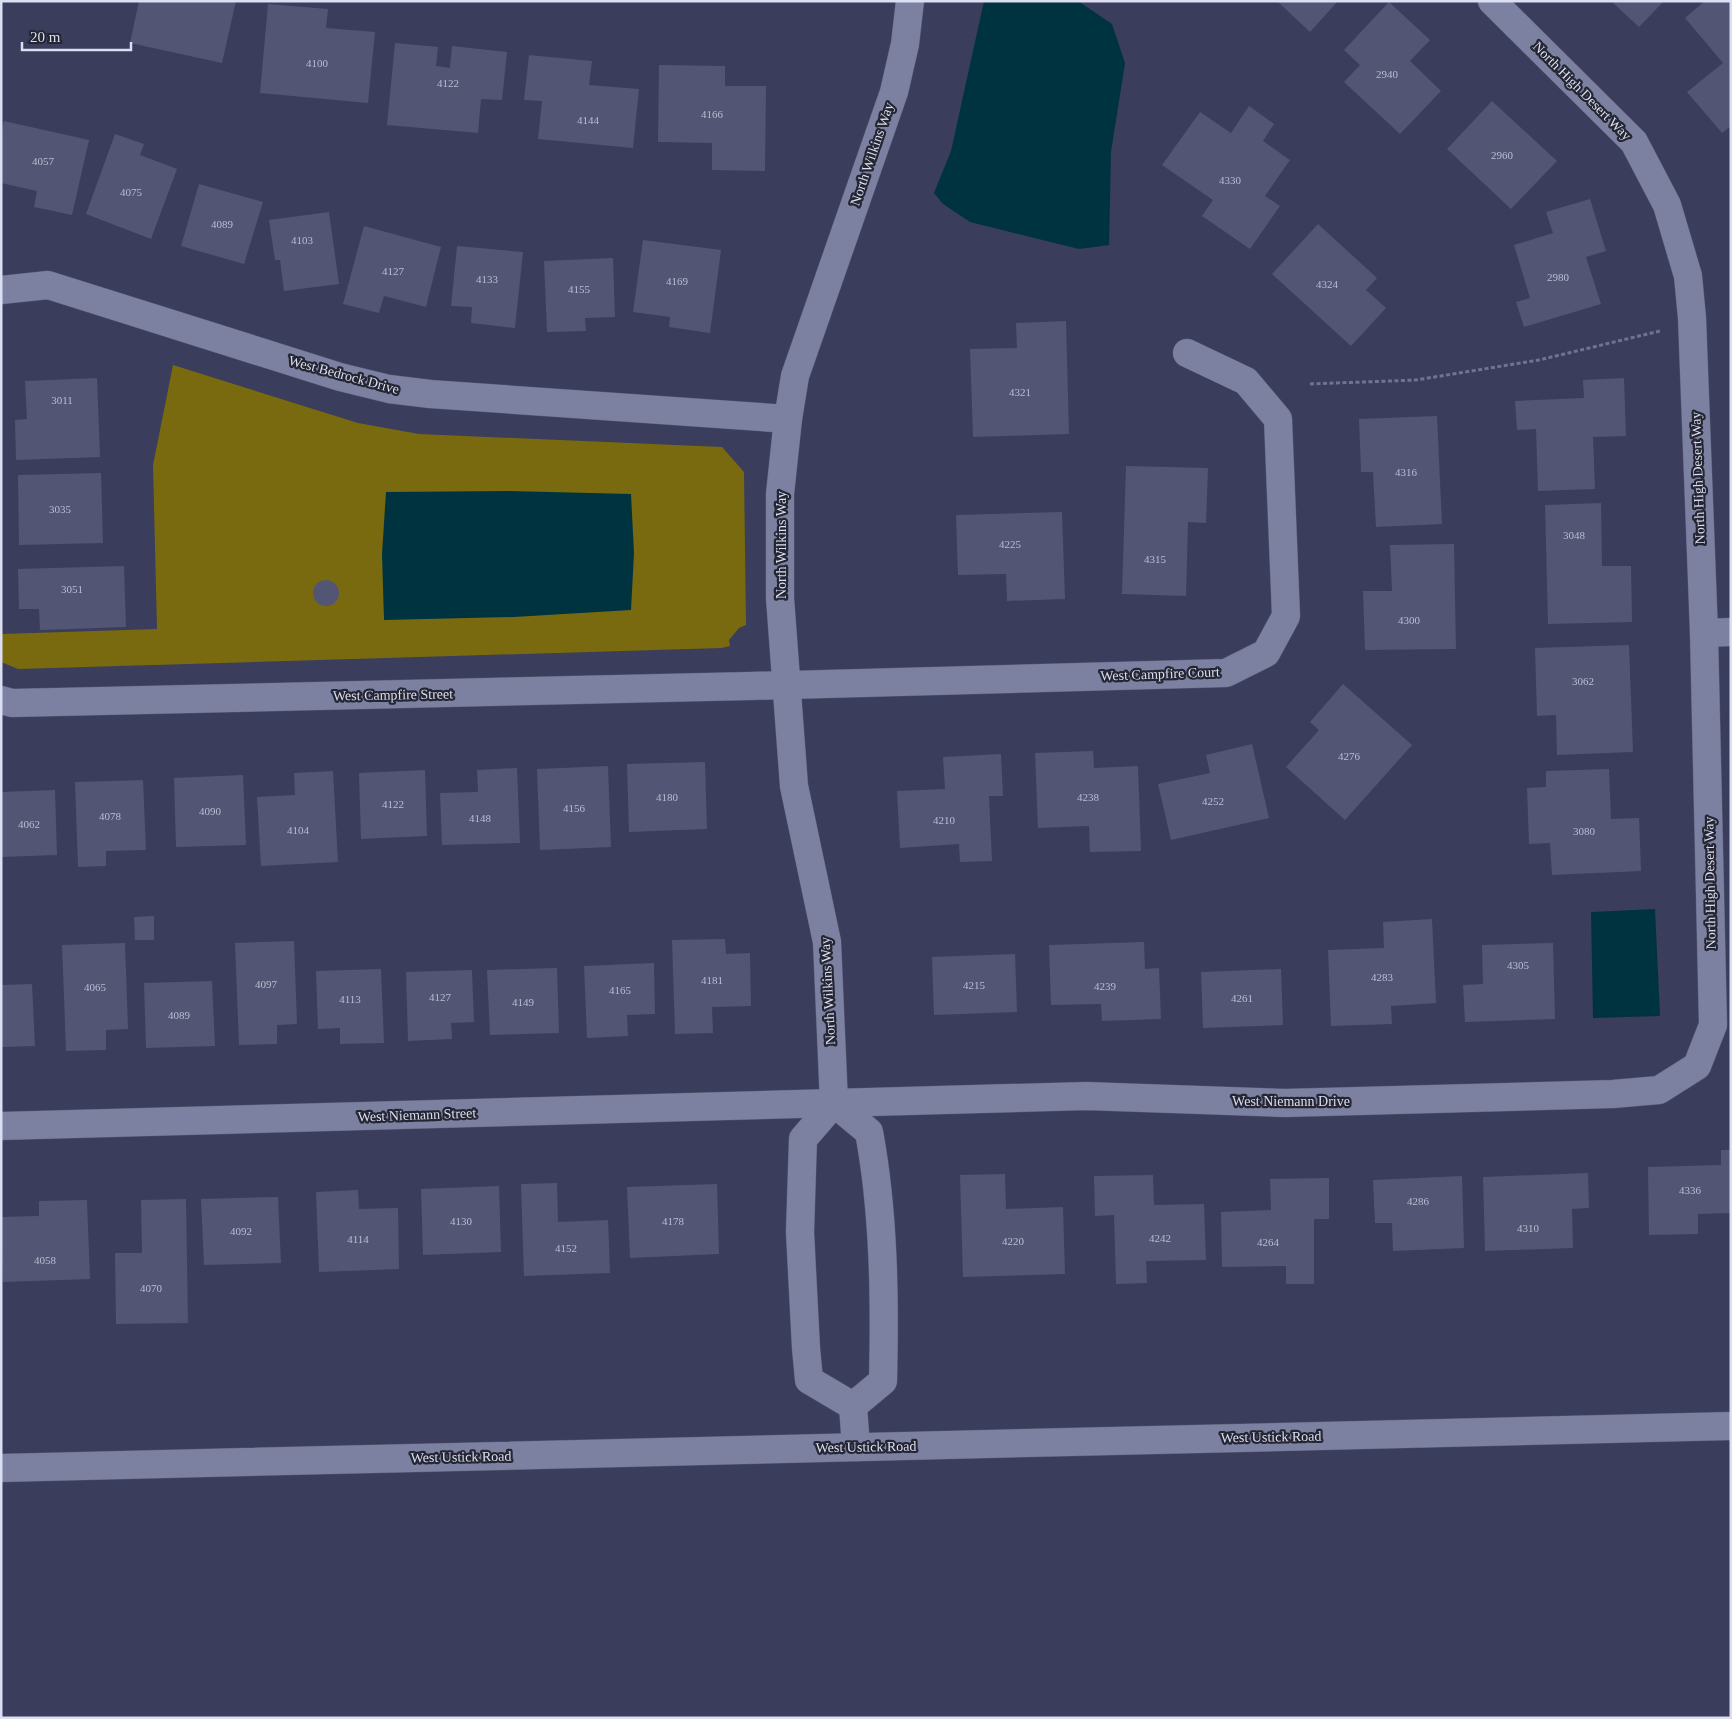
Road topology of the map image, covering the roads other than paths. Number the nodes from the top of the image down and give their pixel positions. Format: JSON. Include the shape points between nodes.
{"nodes":[{"id":1,"x":910,"y":1,"type":"edge"},
{"id":2,"x":1492,"y":1,"type":"edge"},
{"id":3,"x":1,"y":290,"type":"edge"},
{"id":4,"x":1187,"y":353,"type":"dead end"},
{"id":5,"x":788,"y":419,"type":"junction"},
{"id":6,"x":1731,"y":632,"type":"edge"},
{"id":7,"x":1704,"y":633,"type":"junction"},
{"id":8,"x":786,"y":685,"type":"junction"},
{"id":9,"x":1,"y":700,"type":"edge"},
{"id":10,"x":1713,"y":1025,"type":"joint"},
{"id":11,"x":834,"y":1103,"type":"junction"},
{"id":12,"x":1,"y":1126,"type":"edge"},
{"id":13,"x":853,"y":1406,"type":"junction"},
{"id":14,"x":1731,"y":1426,"type":"edge"},
{"id":15,"x":856,"y":1447,"type":"junction"},
{"id":16,"x":1,"y":1468,"type":"edge"}],
"edges":[{"from":1,"to":5,"type":"street","name":"North Wilkins Way","via":[[905,44],[894,92],[796,376]]},
{"from":2,"to":7,"type":"street","name":"North High Desert Way","via":[[1634,142],[1667,205],[1688,276],[1692,318]]},
{"from":3,"to":5,"type":"street","name":"West Bedrock Drive","via":[[48,285],[340,377],[389,389]]},
{"from":4,"to":8,"type":"street","name":"West Campfire Court","via":[[1246,381],[1278,419],[1286,616],[1266,653],[1226,673]]},
{"from":5,"to":8,"type":"street","name":"North Wilkins Way","via":[[780,494],[780,598]]},
{"from":6,"to":7,"type":"street"},
{"from":7,"to":10,"type":"street","name":"North High Desert Way"},
{"from":8,"to":9,"type":"street","name":"West Campfire Street","via":[[12,704]]},
{"from":8,"to":11,"type":"street","name":"North Wilkins Way","via":[[794,786],[827,942]]},
{"from":10,"to":11,"type":"street","name":"West Niemann Drive","via":[[1697,1066],[1659,1090],[1650,1091],[1285,1103],[1086,1096]]},
{"from":11,"to":12,"type":"street","name":"West Niemann Street"},
{"from":11,"to":13,"type":"street","via":[[869,1132],[881,1225],[883,1382]]},
{"from":11,"to":13,"type":"street","via":[[803,1140],[800,1232],[806,1348],[809,1380]]},
{"from":13,"to":15,"type":"street"},
{"from":14,"to":15,"type":"street","name":"West Ustick Road"},
{"from":15,"to":16,"type":"street","name":"West Ustick Road"}]}
